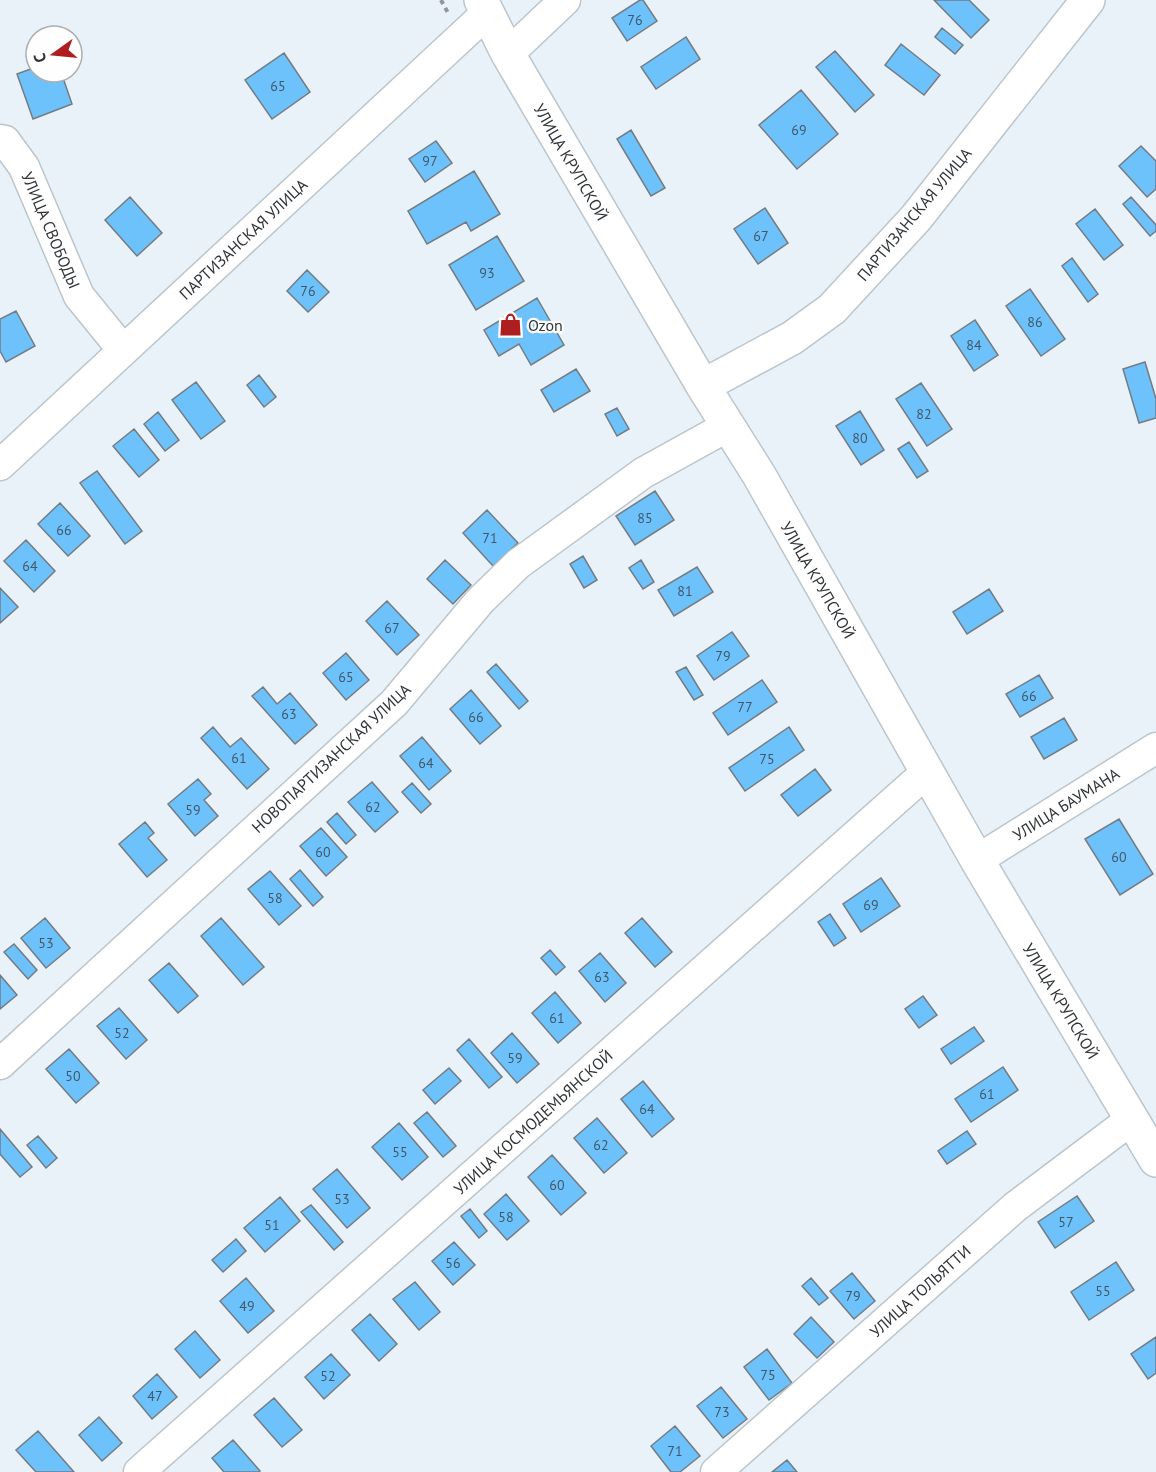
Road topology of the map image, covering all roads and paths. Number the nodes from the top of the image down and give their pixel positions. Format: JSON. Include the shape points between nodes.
{"nodes":[{"id":1,"x":565,"y":0,"type":"edge"},
{"id":2,"x":1088,"y":0,"type":"edge"},
{"id":3,"x":484,"y":7,"type":"edge"},
{"id":4,"x":508,"y":54,"type":"junction"},
{"id":5,"x":0,"y":140,"type":"edge"},
{"id":6,"x":123,"y":350,"type":"junction"},
{"id":7,"x":703,"y":386,"type":"junction"},
{"id":8,"x":728,"y":426,"type":"junction"},
{"id":9,"x":0,"y":465,"type":"edge"},
{"id":10,"x":1156,"y":748,"type":"edge"},
{"id":11,"x":927,"y":772,"type":"junction"},
{"id":12,"x":977,"y":860,"type":"junction"},
{"id":13,"x":0,"y":1064,"type":"edge"},
{"id":14,"x":1132,"y":1119,"type":"junction"},
{"id":15,"x":1156,"y":1160,"type":"edge"},
{"id":16,"x":139,"y":1472,"type":"edge"},
{"id":17,"x":716,"y":1472,"type":"edge"}],
"edges":[{"from":1,"to":4,"type":"street"},
{"from":2,"to":7,"type":"street","name":"ПАРТИЗАНСКАЯ УЛИЦА","via":[[916,218],[832,309],[792,338]]},
{"from":3,"to":4,"type":"street","name":"УЛИЦА КРУПСКОЙ"},
{"from":3,"to":6,"type":"street","name":"ПАРТИЗАНСКАЯ УЛИЦА"},
{"from":4,"to":7,"type":"street","name":"УЛИЦА КРУПСКОЙ"},
{"from":5,"to":6,"type":"street","name":"УЛИЦА СВОБОДЫ","via":[[5,141],[24,167],[79,296]]},
{"from":6,"to":9,"type":"street","name":"ПАРТИЗАНСКАЯ УЛИЦА"},
{"from":7,"to":8,"type":"street","name":"УЛИЦА КРУПСКОЙ"},
{"from":8,"to":11,"type":"street","name":"УЛИЦА КРУПСКОЙ"},
{"from":8,"to":13,"type":"street","name":"НОВОПАРТИЗАНСКАЯ УЛИЦА","via":[[643,472],[518,564],[480,601],[394,703]]},
{"from":10,"to":12,"type":"street","name":"УЛИЦА БАУМАНА"},
{"from":11,"to":12,"type":"street","name":"УЛИЦА КРУПСКОЙ"},
{"from":11,"to":16,"type":"street","name":"УЛИЦА КОСМОДЕМЬЯНСКОЙ"},
{"from":12,"to":14,"type":"street","name":"УЛИЦА КРУПСКОЙ"},
{"from":14,"to":15,"type":"street","name":"УЛИЦА КРУПСКОЙ"},
{"from":14,"to":17,"type":"street","name":"УЛИЦА ТОЛЬЯТТИ","via":[[1015,1207]]}]}
